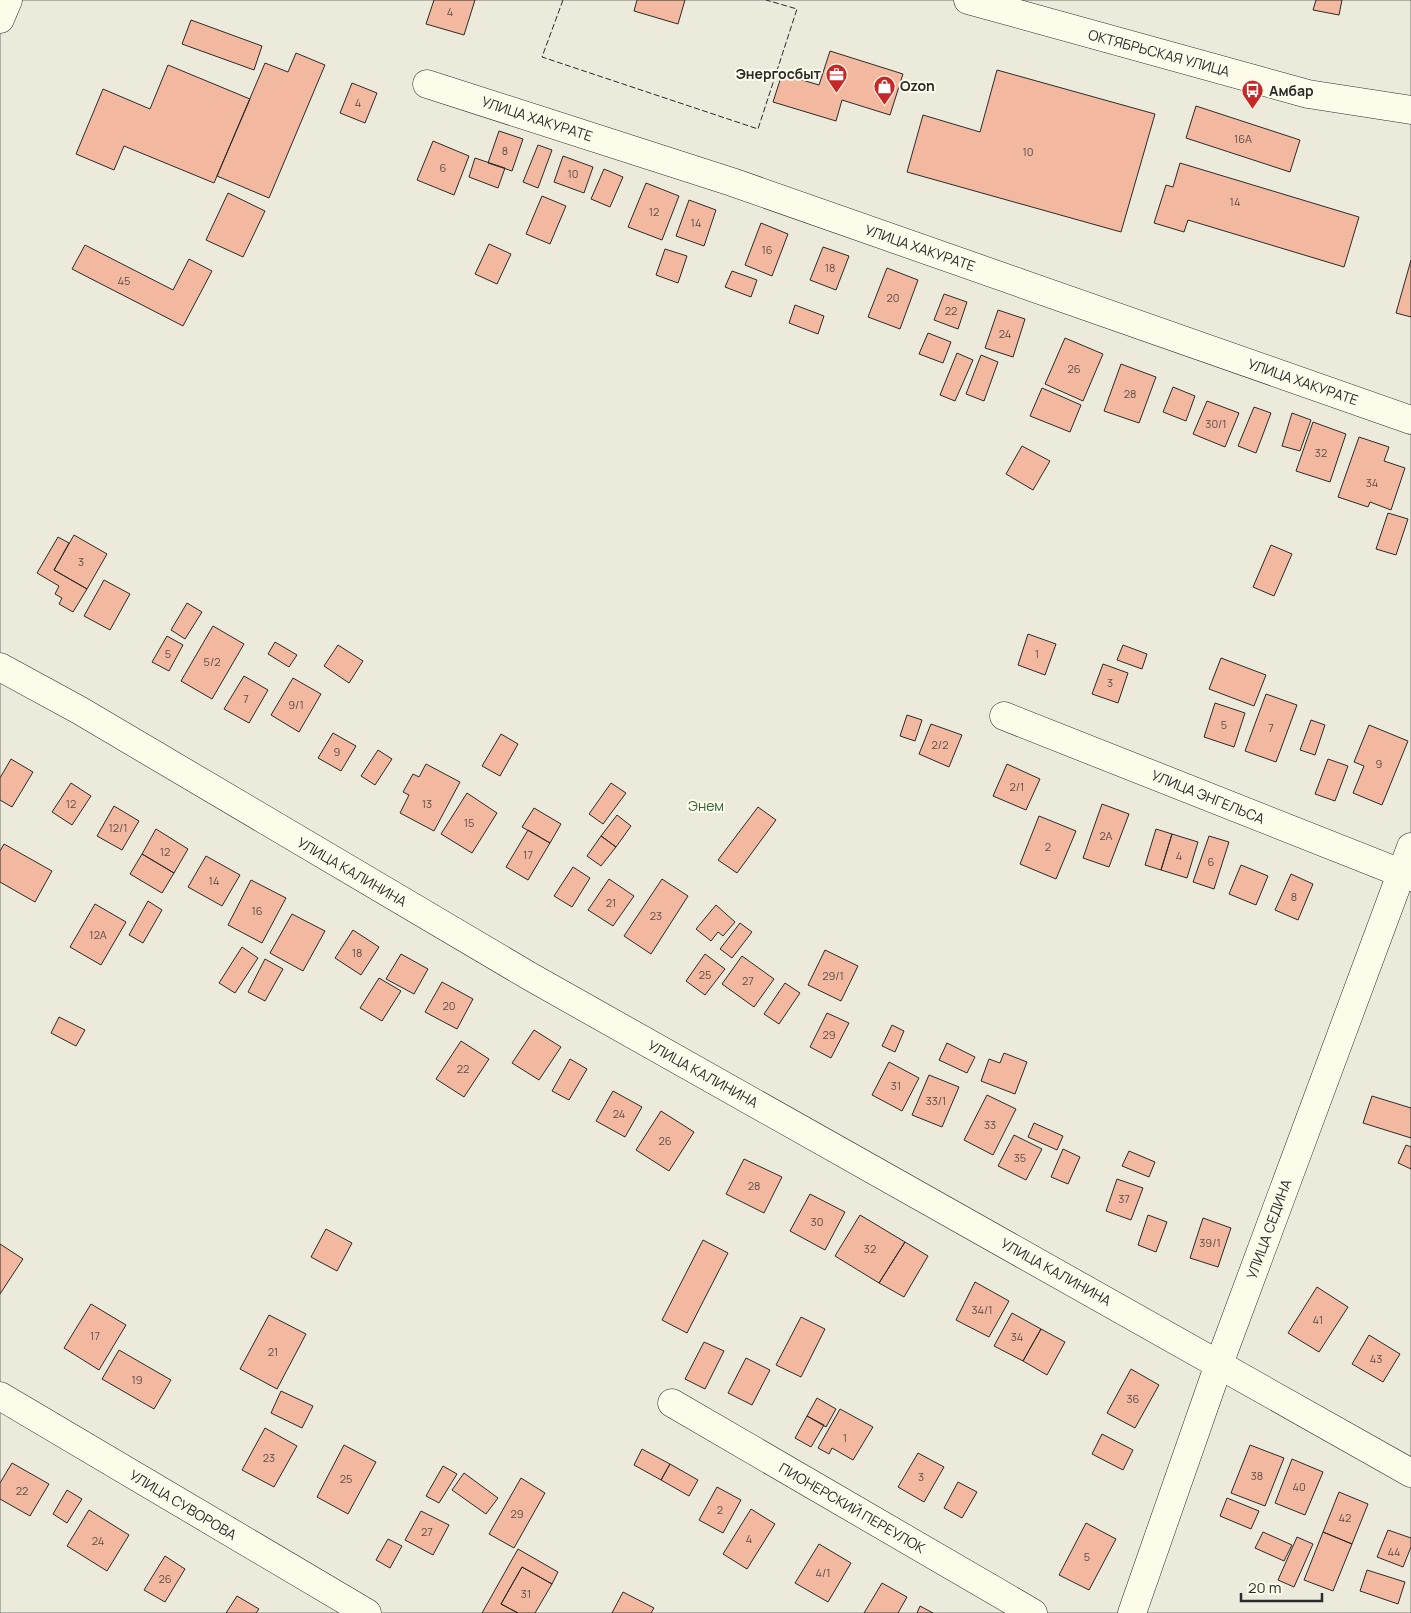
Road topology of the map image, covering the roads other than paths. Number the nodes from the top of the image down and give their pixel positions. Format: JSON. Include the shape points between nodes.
{"nodes":[{"id":1,"x":8,"y":0,"type":"edge"},
{"id":2,"x":968,"y":0,"type":"edge"},
{"id":3,"x":0,"y":19,"type":"edge"},
{"id":4,"x":427,"y":84,"type":"dead end"},
{"id":5,"x":1411,"y":110,"type":"edge"},
{"id":6,"x":1411,"y":420,"type":"edge"},
{"id":7,"x":0,"y":667,"type":"edge"},
{"id":8,"x":1004,"y":716,"type":"dead end"},
{"id":9,"x":1411,"y":847,"type":"edge"},
{"id":10,"x":1406,"y":875,"type":"edge"},
{"id":11,"x":1219,"y":1364,"type":"junction"},
{"id":12,"x":0,"y":1396,"type":"edge"},
{"id":13,"x":672,"y":1403,"type":"dead end"},
{"id":14,"x":1411,"y":1473,"type":"edge"},
{"id":15,"x":367,"y":1613,"type":"edge"},
{"id":16,"x":1033,"y":1613,"type":"edge"},
{"id":17,"x":1132,"y":1613,"type":"edge"}],
"edges":[{"from":1,"to":3,"type":"main road"},
{"from":2,"to":5,"type":"main road","name":"ОКТЯБРЬСКАЯ УЛИЦА","via":[[1308,94]]},
{"from":4,"to":6,"type":"main road","name":"УЛИЦА ХАКУРАТЕ","via":[[732,182]]},
{"from":7,"to":11,"type":"main road","name":"УЛИЦА КАЛИНИНА","via":[[79,710],[531,977]]},
{"from":8,"to":10,"type":"main road","name":"УЛИЦА ЭНГЕЛЬСА"},
{"from":9,"to":10,"type":"main road","name":"УЛИЦА СЕДИНА"},
{"from":10,"to":11,"type":"main road","name":"УЛИЦА СЕДИНА"},
{"from":11,"to":14,"type":"main road","name":"УЛИЦА КАЛИНИНА"},
{"from":11,"to":17,"type":"main road","name":"УЛИЦА СЕДИНА"},
{"from":12,"to":15,"type":"main road","name":"УЛИЦА СУВОРОВА"},
{"from":13,"to":16,"type":"main road","name":"ПИОНЕРСКИЙ ПЕРЕУЛОК"}]}
